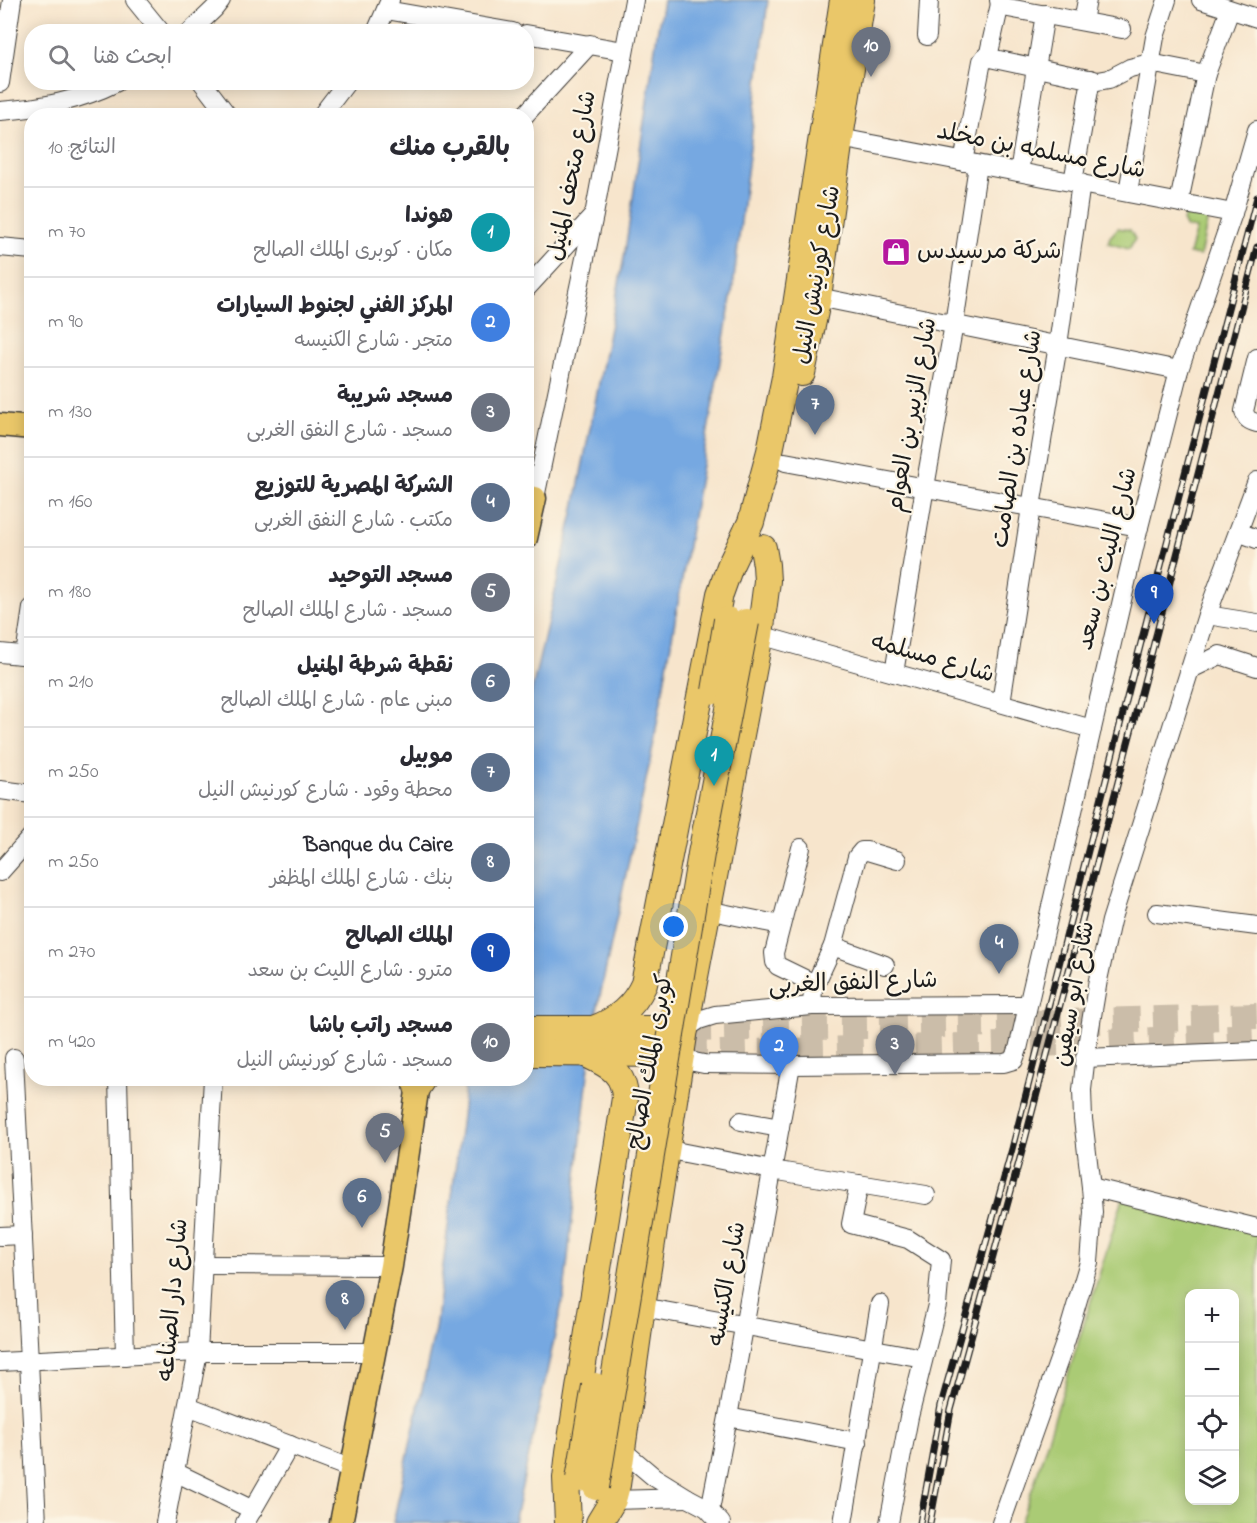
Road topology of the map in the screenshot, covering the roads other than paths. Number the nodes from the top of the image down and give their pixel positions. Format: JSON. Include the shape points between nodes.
{"nodes":[{"id":1,"x":12,"y":0,"type":"edge"},
{"id":2,"x":135,"y":0,"type":"edge"},
{"id":3,"x":221,"y":0,"type":"edge"},
{"id":4,"x":634,"y":0,"type":"edge"},
{"id":5,"x":843,"y":0,"type":"edge"},
{"id":6,"x":862,"y":0,"type":"edge"},
{"id":7,"x":929,"y":0,"type":"edge"},
{"id":8,"x":1087,"y":0,"type":"edge"},
{"id":9,"x":1167,"y":0,"type":"edge"},
{"id":10,"x":1201,"y":0,"type":"edge"},
{"id":11,"x":1000,"y":2,"type":"edge"},
{"id":12,"x":388,"y":5,"type":"edge"},
{"id":13,"x":1230,"y":9,"type":"junction"},
{"id":14,"x":1053,"y":10,"type":"edge"},
{"id":15,"x":1257,"y":18,"type":"edge"},
{"id":16,"x":1083,"y":21,"type":"junction"},
{"id":17,"x":154,"y":24,"type":"edge"},
{"id":18,"x":198,"y":24,"type":"edge"},
{"id":19,"x":380,"y":24,"type":"edge"},
{"id":20,"x":476,"y":24,"type":"edge"},
{"id":21,"x":1122,"y":29,"type":"dead end"},
{"id":22,"x":534,"y":35,"type":"edge"},
{"id":23,"x":927,"y":36,"type":"dead end"},
{"id":24,"x":590,"y":44,"type":"junction"},
{"id":25,"x":624,"y":51,"type":"junction"},
{"id":26,"x":988,"y":57,"type":"junction"},
{"id":27,"x":1150,"y":63,"type":"junction"},
{"id":28,"x":1036,"y":68,"type":"junction"},
{"id":29,"x":1206,"y":74,"type":"junction"},
{"id":30,"x":1091,"y":79,"type":"junction"},
{"id":31,"x":0,"y":83,"type":"edge"},
{"id":32,"x":102,"y":90,"type":"edge"},
{"id":33,"x":208,"y":90,"type":"edge"},
{"id":34,"x":341,"y":90,"type":"edge"},
{"id":35,"x":36,"y":108,"type":"edge"},
{"id":36,"x":222,"y":108,"type":"edge"},
{"id":37,"x":327,"y":108,"type":"edge"},
{"id":38,"x":531,"y":108,"type":"edge"},
{"id":39,"x":24,"y":109,"type":"edge"},
{"id":40,"x":0,"y":111,"type":"edge"},
{"id":41,"x":1257,"y":130,"type":"edge"},
{"id":42,"x":840,"y":138,"type":"junction"},
{"id":43,"x":970,"y":163,"type":"junction"},
{"id":44,"x":1018,"y":172,"type":"junction"},
{"id":45,"x":1077,"y":183,"type":"junction"},
{"id":46,"x":1128,"y":192,"type":"junction"},
{"id":47,"x":1179,"y":202,"type":"junction"},
{"id":48,"x":1233,"y":213,"type":"junction"},
{"id":49,"x":594,"y":215,"type":"junction"},
{"id":50,"x":0,"y":247,"type":"edge"},
{"id":51,"x":24,"y":249,"type":"edge"},
{"id":52,"x":534,"y":280,"type":"edge"},
{"id":53,"x":818,"y":297,"type":"junction"},
{"id":54,"x":954,"y":324,"type":"junction"},
{"id":55,"x":1058,"y":345,"type":"junction"},
{"id":56,"x":1257,"y":358,"type":"edge"},
{"id":57,"x":1179,"y":370,"type":"junction"},
{"id":58,"x":1257,"y":423,"type":"edge"},
{"id":59,"x":0,"y":424,"type":"edge"},
{"id":60,"x":24,"y":427,"type":"edge"},
{"id":61,"x":785,"y":462,"type":"junction"},
{"id":62,"x":1257,"y":483,"type":"edge"},
{"id":63,"x":925,"y":487,"type":"junction"},
{"id":64,"x":534,"y":491,"type":"edge"},
{"id":65,"x":1031,"y":507,"type":"junction"},
{"id":66,"x":1139,"y":527,"type":"junction"},
{"id":67,"x":1238,"y":532,"type":"junction"},
{"id":68,"x":755,"y":539,"type":"junction"},
{"id":69,"x":1257,"y":539,"type":"edge"},
{"id":70,"x":1207,"y":615,"type":"junction"},
{"id":71,"x":1257,"y":623,"type":"edge"},
{"id":72,"x":760,"y":635,"type":"junction"},
{"id":73,"x":0,"y":653,"type":"edge"},
{"id":74,"x":24,"y":655,"type":"edge"},
{"id":75,"x":1257,"y":667,"type":"edge"},
{"id":76,"x":1189,"y":669,"type":"junction"},
{"id":77,"x":894,"y":673,"type":"junction"},
{"id":78,"x":1000,"y":703,"type":"junction"},
{"id":79,"x":1092,"y":729,"type":"junction"},
{"id":80,"x":0,"y":790,"type":"edge"},
{"id":81,"x":24,"y":793,"type":"edge"},
{"id":82,"x":24,"y":845,"type":"edge"},
{"id":83,"x":801,"y":848,"type":"dead end"},
{"id":84,"x":897,"y":860,"type":"dead end"},
{"id":85,"x":0,"y":872,"type":"edge"},
{"id":86,"x":707,"y":910,"type":"junction"},
{"id":87,"x":1157,"y":913,"type":"dead end"},
{"id":88,"x":781,"y":926,"type":"junction"},
{"id":89,"x":1257,"y":926,"type":"edge"},
{"id":90,"x":654,"y":931,"type":"junction"},
{"id":91,"x":702,"y":936,"type":"junction"},
{"id":92,"x":833,"y":946,"type":"junction"},
{"id":93,"x":885,"y":965,"type":"dead end"},
{"id":94,"x":815,"y":984,"type":"junction"},
{"id":95,"x":1027,"y":1005,"type":"junction"},
{"id":96,"x":812,"y":1006,"type":"junction"},
{"id":97,"x":623,"y":1020,"type":"junction"},
{"id":98,"x":534,"y":1029,"type":"edge"},
{"id":99,"x":683,"y":1042,"type":"junction"},
{"id":100,"x":1257,"y":1051,"type":"edge"},
{"id":101,"x":534,"y":1054,"type":"edge"},
{"id":102,"x":14,"y":1058,"type":"dead end"},
{"id":103,"x":1085,"y":1058,"type":"junction"},
{"id":104,"x":596,"y":1060,"type":"junction"},
{"id":105,"x":791,"y":1065,"type":"junction"},
{"id":106,"x":118,"y":1086,"type":"edge"},
{"id":107,"x":213,"y":1086,"type":"edge"},
{"id":108,"x":419,"y":1086,"type":"edge"},
{"id":109,"x":741,"y":1121,"type":"dead end"},
{"id":110,"x":780,"y":1128,"type":"junction"},
{"id":111,"x":619,"y":1139,"type":"junction"},
{"id":112,"x":666,"y":1148,"type":"junction"},
{"id":113,"x":772,"y":1170,"type":"junction"},
{"id":114,"x":858,"y":1184,"type":"junction"},
{"id":115,"x":1091,"y":1187,"type":"junction"},
{"id":116,"x":926,"y":1195,"type":"dead end"},
{"id":117,"x":1257,"y":1228,"type":"edge"},
{"id":118,"x":23,"y":1235,"type":"junction"},
{"id":119,"x":0,"y":1236,"type":"edge"},
{"id":120,"x":202,"y":1265,"type":"junction"},
{"id":121,"x":391,"y":1266,"type":"junction"},
{"id":122,"x":880,"y":1304,"type":"dead end"},
{"id":123,"x":642,"y":1307,"type":"junction"},
{"id":124,"x":744,"y":1326,"type":"junction"},
{"id":125,"x":872,"y":1349,"type":"junction"},
{"id":126,"x":198,"y":1352,"type":"junction"},
{"id":127,"x":375,"y":1352,"type":"junction"},
{"id":128,"x":124,"y":1356,"type":"junction"},
{"id":129,"x":912,"y":1356,"type":"dead end"},
{"id":130,"x":29,"y":1361,"type":"junction"},
{"id":131,"x":0,"y":1362,"type":"edge"},
{"id":132,"x":188,"y":1406,"type":"junction"},
{"id":133,"x":728,"y":1417,"type":"junction"},
{"id":134,"x":858,"y":1442,"type":"junction"},
{"id":135,"x":290,"y":1445,"type":"junction"},
{"id":136,"x":622,"y":1450,"type":"junction"},
{"id":137,"x":352,"y":1469,"type":"junction"},
{"id":138,"x":175,"y":1472,"type":"junction"},
{"id":139,"x":688,"y":1498,"type":"junction"},
{"id":140,"x":613,"y":1500,"type":"junction"},
{"id":141,"x":249,"y":1516,"type":"edge"},
{"id":142,"x":715,"y":1517,"type":"edge"},
{"id":143,"x":37,"y":1523,"type":"edge"},
{"id":144,"x":165,"y":1523,"type":"edge"},
{"id":145,"x":341,"y":1523,"type":"edge"},
{"id":146,"x":569,"y":1523,"type":"edge"},
{"id":147,"x":590,"y":1523,"type":"edge"},
{"id":148,"x":599,"y":1523,"type":"edge"},
{"id":149,"x":843,"y":1523,"type":"edge"},
{"id":150,"x":889,"y":1523,"type":"edge"},
{"id":151,"x":1001,"y":1523,"type":"edge"}],
"edges":[{"from":1,"to":31,"type":"street"},
{"from":2,"to":17,"type":"street"},
{"from":3,"to":18,"type":"street"},
{"from":4,"to":25,"type":"street","name":"شارع متحف المنيل"},
{"from":5,"to":68,"type":"highway","name":"شارع كورنيش النيل","via":[[785,377]]},
{"from":6,"to":42,"type":"highway","name":"شارع كورنيش النيل"},
{"from":7,"to":23,"type":"street"},
{"from":8,"to":16,"type":"street"},
{"from":9,"to":27,"type":"street"},
{"from":10,"to":13,"type":"street"},
{"from":11,"to":14,"type":"street","via":[[1005,7]]},
{"from":11,"to":26,"type":"street","name":"شارع الزبير بن العوام"},
{"from":12,"to":19,"type":"street"},
{"from":12,"to":20,"type":"street"},
{"from":13,"to":15,"type":"street"},
{"from":13,"to":29,"type":"street"},
{"from":14,"to":16,"type":"street"},
{"from":14,"to":28,"type":"street"},
{"from":16,"to":21,"type":"street"},
{"from":22,"to":24,"type":"street"},
{"from":24,"to":25,"type":"street"},
{"from":24,"to":38,"type":"street"},
{"from":25,"to":49,"type":"street","name":"شارع متحف المنيل"},
{"from":26,"to":28,"type":"street"},
{"from":26,"to":43,"type":"street","name":"شارع الزبير بن العوام","via":[[982,61]]},
{"from":27,"to":29,"type":"street"},
{"from":27,"to":30,"type":"street","via":[[1109,79]]},
{"from":27,"to":46,"type":"street"},
{"from":28,"to":30,"type":"street"},
{"from":28,"to":44,"type":"street"},
{"from":29,"to":47,"type":"street"},
{"from":30,"to":45,"type":"street","name":"شارع عباده بن الصامت"},
{"from":32,"to":35,"type":"street"},
{"from":33,"to":36,"type":"street"},
{"from":34,"to":37,"type":"street"},
{"from":39,"to":40,"type":"street"},
{"from":41,"to":48,"type":"street","name":"شارع الليث بن سعد"},
{"from":42,"to":43,"type":"street","name":"شارع مسلمه بن مخلد"},
{"from":42,"to":53,"type":"highway","name":"شارع كورنيش النيل"},
{"from":43,"to":44,"type":"street","name":"شارع مسلمه بن مخلد"},
{"from":43,"to":54,"type":"street","name":"شارع الزبير بن العوام"},
{"from":44,"to":45,"type":"street","name":"شارع مسلمه بن مخلد"},
{"from":45,"to":46,"type":"street","name":"شارع مسلمه بن مخلد"},
{"from":45,"to":55,"type":"street","name":"شارع عباده بن الصامت"},
{"from":46,"to":47,"type":"street","name":"شارع مسلمه بن مخلد"},
{"from":47,"to":48,"type":"street","name":"شارع مسلمه بن مخلد"},
{"from":48,"to":57,"type":"street","name":"شارع الليث بن سعد"},
{"from":49,"to":52,"type":"street"},
{"from":49,"to":64,"type":"street","name":"شارع متحف المنيل"},
{"from":50,"to":51,"type":"street"},
{"from":53,"to":54,"type":"street"},
{"from":53,"to":61,"type":"highway","name":"شارع كورنيش النيل"},
{"from":54,"to":55,"type":"street"},
{"from":54,"to":63,"type":"street","name":"شارع الزبير بن العوام"},
{"from":55,"to":57,"type":"street"},
{"from":55,"to":65,"type":"street","name":"شارع عباده بن الصامت"},
{"from":56,"to":58,"type":"street","via":[[1244,411],[1251,422]]},
{"from":57,"to":66,"type":"street","name":"شارع الليث بن سعد"},
{"from":59,"to":60,"type":"main road"},
{"from":61,"to":63,"type":"street"},
{"from":61,"to":68,"type":"highway","name":"شارع كورنيش النيل"},
{"from":62,"to":67,"type":"street","name":"شارع ابو سيفين"},
{"from":63,"to":65,"type":"street"},
{"from":63,"to":77,"type":"street","name":"شارع الزبير بن العوام"},
{"from":65,"to":66,"type":"street"},
{"from":65,"to":78,"type":"street","name":"شارع عباده بن الصامت"},
{"from":66,"to":79,"type":"street","name":"شارع الليث بن سعد"},
{"from":67,"to":69,"type":"street"},
{"from":67,"to":70,"type":"street","name":"شارع ابو سيفين"},
{"from":68,"to":72,"type":"highway","via":[[766,565],[767,581]]},
{"from":68,"to":90,"type":"highway","via":[[730,566],[720,594]]},
{"from":68,"to":146,"type":"highway","name":"كوبرى الملك الصالح","bridge":true,"via":[[727,620]]},
{"from":68,"to":147,"type":"highway","name":"كوبرى الملك الصالح","bridge":true,"via":[[746,622],[701,854]]},
{"from":70,"to":71,"type":"street"},
{"from":70,"to":76,"type":"street","name":"شارع ابو سيفين"},
{"from":72,"to":77,"type":"street","name":"شارع مسلمه"},
{"from":72,"to":86,"type":"highway"},
{"from":73,"to":74,"type":"street"},
{"from":75,"to":76,"type":"street","via":[[1220,655]]},
{"from":76,"to":103,"type":"street","name":"شارع ابو سيفين","via":[[1111,921]]},
{"from":77,"to":78,"type":"street","name":"شارع مسلمه"},
{"from":78,"to":79,"type":"street","name":"شارع مسلمه"},
{"from":79,"to":95,"type":"street","name":"شارع الليث بن سعد"},
{"from":80,"to":81,"type":"street"},
{"from":82,"to":85,"type":"street"},
{"from":83,"to":88,"type":"street"},
{"from":84,"to":92,"type":"street","via":[[867,851],[859,853]]},
{"from":86,"to":88,"type":"street"},
{"from":86,"to":91,"type":"highway"},
{"from":87,"to":89,"type":"street"},
{"from":88,"to":94,"type":"street","via":[[775,962]]},
{"from":90,"to":91,"type":"highway"},
{"from":90,"to":97,"type":"highway","via":[[644,984]]},
{"from":91,"to":99,"type":"highway"},
{"from":92,"to":93,"type":"street"},
{"from":92,"to":94,"type":"street"},
{"from":94,"to":96,"type":"street"},
{"from":95,"to":96,"type":"street","name":"شارع النفق الغربى"},
{"from":95,"to":105,"type":"street","name":"شارع الليث بن سعد","via":[[1014,1060],[1004,1063]]},
{"from":96,"to":99,"type":"street","name":"شارع النفق الغربى","via":[[715,1015],[699,1020]]},
{"from":97,"to":98,"type":"highway","via":[[593,1029]]},
{"from":97,"to":99,"type":"highway"},
{"from":99,"to":104,"type":"highway"},
{"from":99,"to":105,"type":"street","via":[[694,1062]]},
{"from":99,"to":112,"type":"highway"},
{"from":100,"to":103,"type":"street"},
{"from":101,"to":104,"type":"highway"},
{"from":102,"to":118,"type":"street"},
{"from":103,"to":115,"type":"street","name":"شارع ابو سيفين","via":[[1083,1119]]},
{"from":104,"to":111,"type":"highway","via":[[621,1077],[625,1086]]},
{"from":105,"to":110,"type":"street","name":"شارع الكنيسه"},
{"from":106,"to":128,"type":"street"},
{"from":107,"to":120,"type":"street","name":"شارع دار الصناعه"},
{"from":108,"to":121,"type":"main road"},
{"from":109,"to":110,"type":"street"},
{"from":110,"to":113,"type":"street","name":"شارع الكنيسه"},
{"from":111,"to":112,"type":"highway","via":[[644,1133]]},
{"from":111,"to":146,"type":"highway","via":[[569,1452]]},
{"from":112,"to":113,"type":"street"},
{"from":112,"to":123,"type":"highway"},
{"from":113,"to":114,"type":"street"},
{"from":113,"to":124,"type":"street","name":"شارع الكنيسه"},
{"from":114,"to":116,"type":"street"},
{"from":114,"to":150,"type":"street","via":[[851,1224],[908,1239],[941,1260],[937,1305],[909,1417]]},
{"from":115,"to":117,"type":"street"},
{"from":115,"to":151,"type":"street","name":"شارع ابو سيفين","via":[[1089,1262],[1066,1340]]},
{"from":118,"to":119,"type":"street"},
{"from":118,"to":130,"type":"street"},
{"from":120,"to":121,"type":"street"},
{"from":120,"to":126,"type":"street","name":"شارع دار الصناعه"},
{"from":121,"to":127,"type":"main road"},
{"from":122,"to":125,"type":"street"},
{"from":123,"to":124,"type":"street"},
{"from":123,"to":136,"type":"highway"},
{"from":124,"to":125,"type":"street"},
{"from":124,"to":133,"type":"street","name":"شارع الكنيسه"},
{"from":125,"to":129,"type":"street"},
{"from":125,"to":134,"type":"street"},
{"from":126,"to":127,"type":"street"},
{"from":126,"to":128,"type":"street"},
{"from":126,"to":132,"type":"street","name":"شارع دار الصناعه"},
{"from":127,"to":137,"type":"main road"},
{"from":128,"to":130,"type":"street"},
{"from":130,"to":131,"type":"street"},
{"from":130,"to":143,"type":"street"},
{"from":132,"to":135,"type":"street"},
{"from":132,"to":138,"type":"street","name":"شارع دار الصناعه"},
{"from":133,"to":134,"type":"street"},
{"from":133,"to":142,"type":"street","name":"شارع الكنيسه"},
{"from":134,"to":149,"type":"street"},
{"from":135,"to":137,"type":"street"},
{"from":135,"to":141,"type":"street"},
{"from":136,"to":139,"type":"street","via":[[654,1477]]},
{"from":136,"to":140,"type":"highway"},
{"from":137,"to":145,"type":"main road"},
{"from":138,"to":141,"type":"street"},
{"from":138,"to":144,"type":"street","name":"شارع دار الصناعه"},
{"from":139,"to":140,"type":"street"},
{"from":139,"to":142,"type":"street"},
{"from":140,"to":148,"type":"highway"}]}
